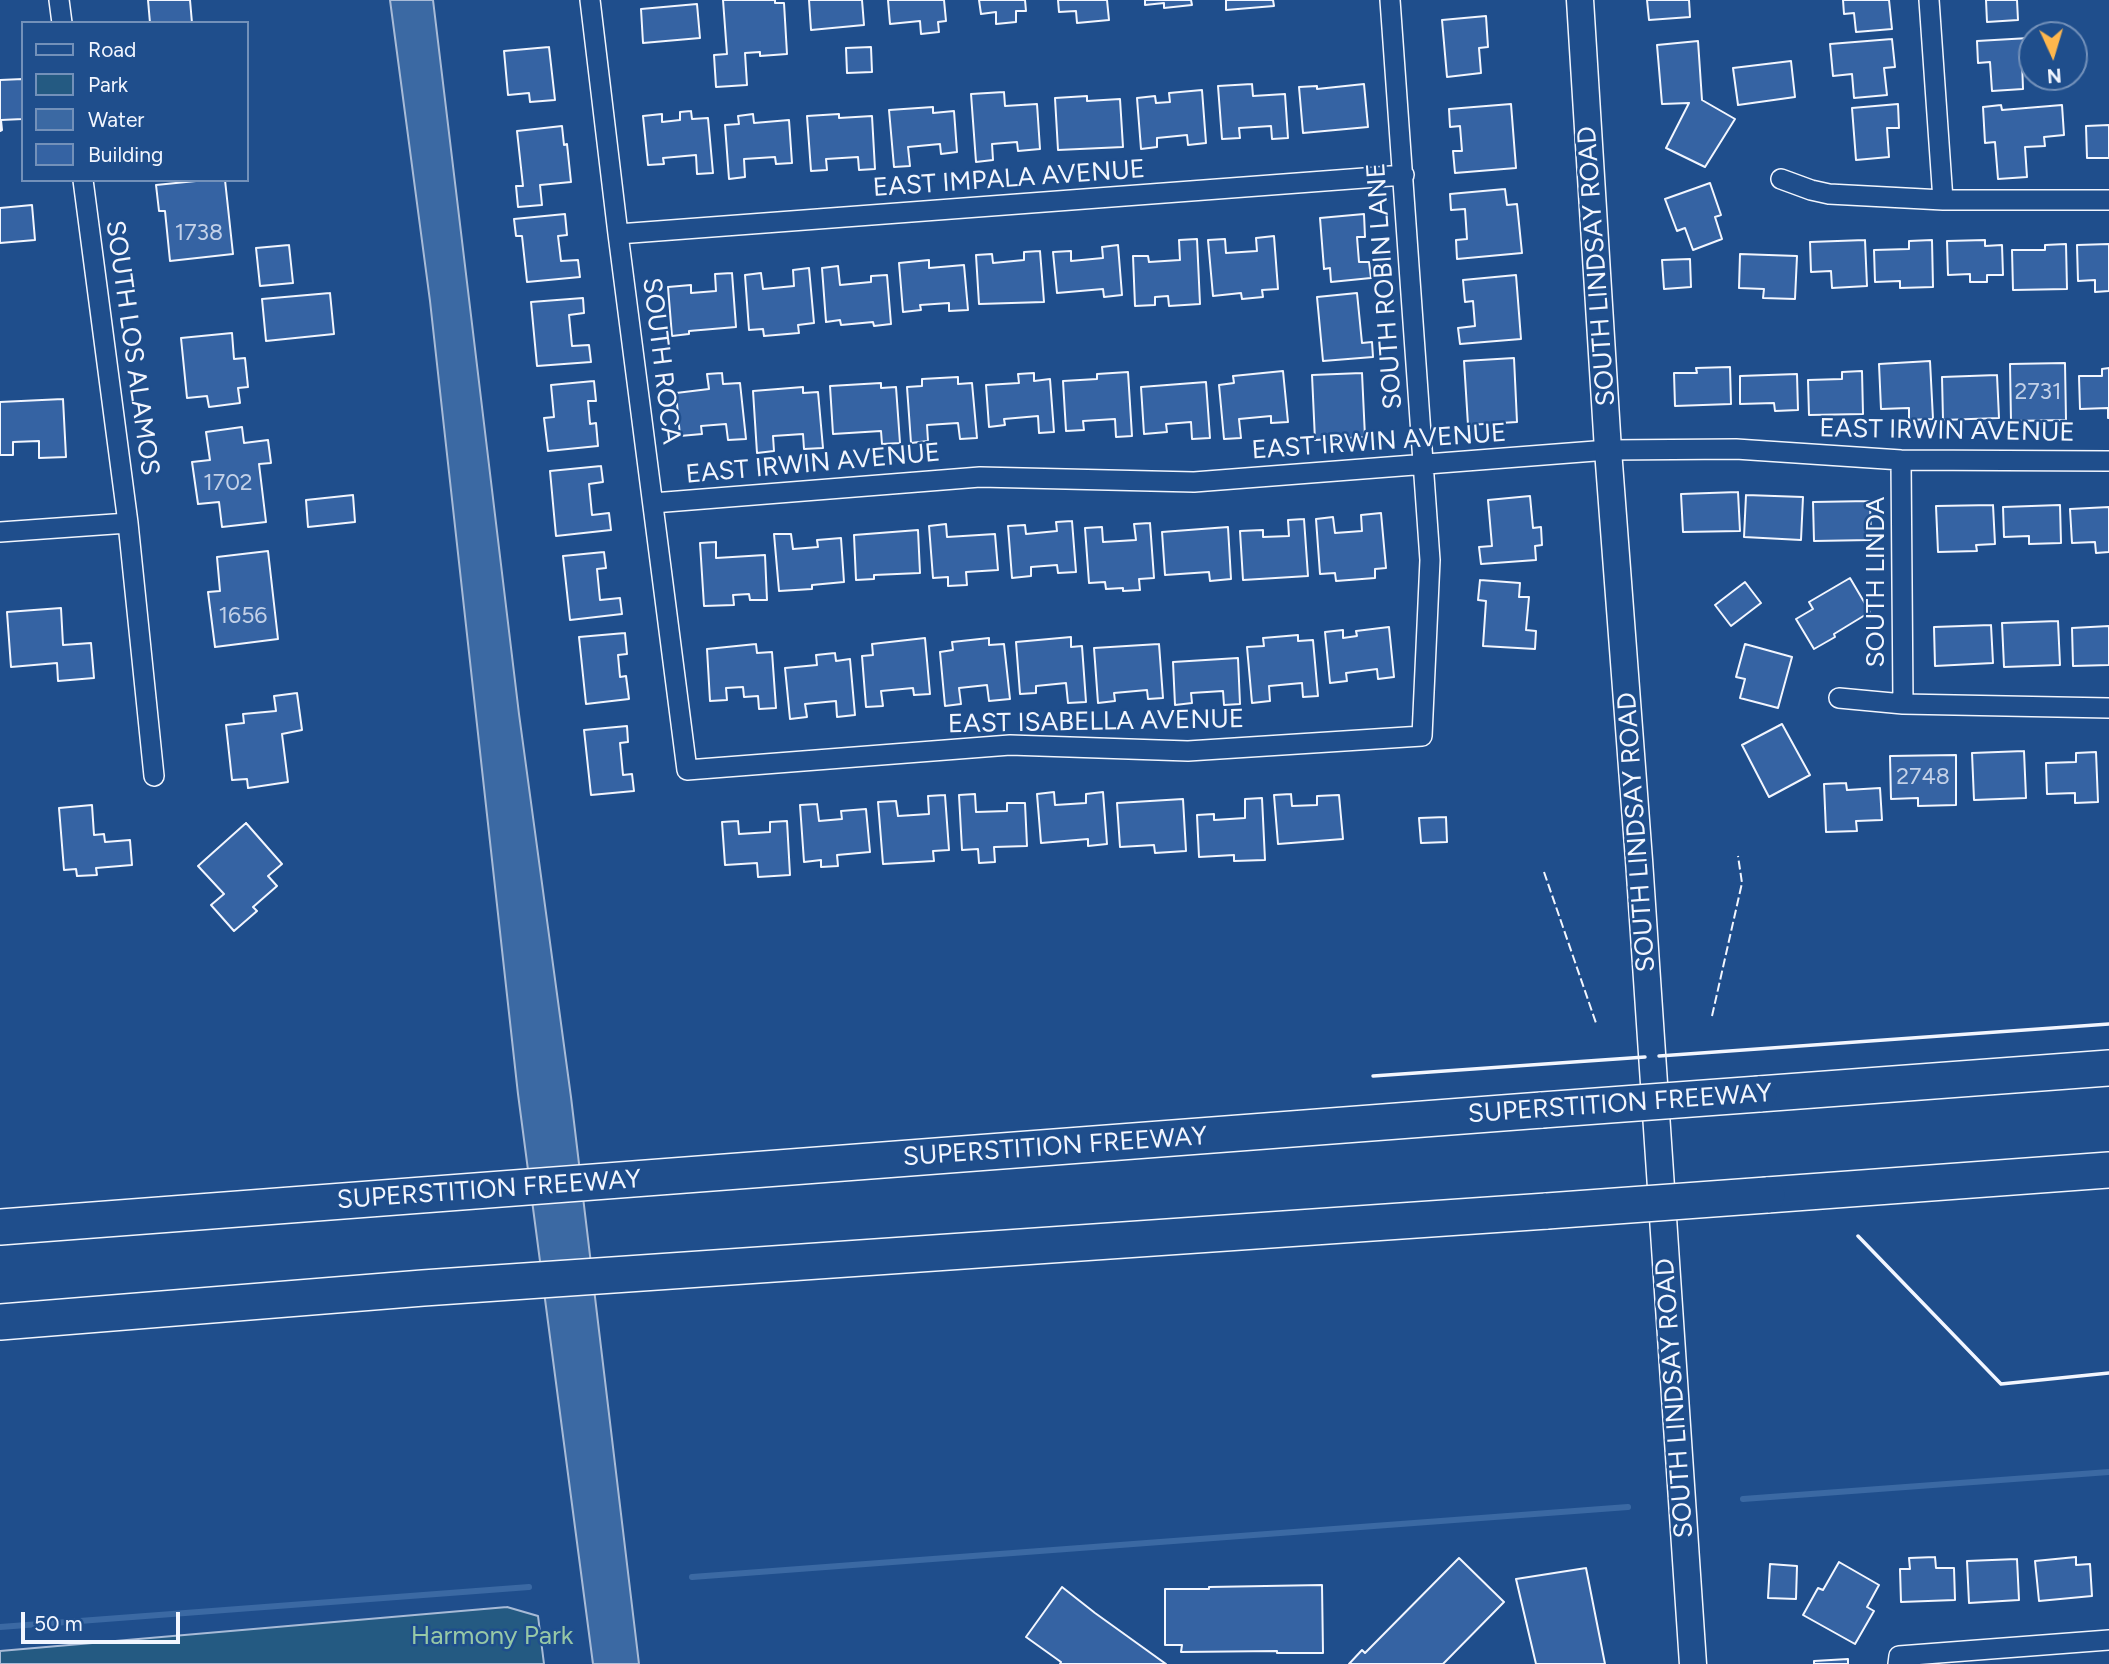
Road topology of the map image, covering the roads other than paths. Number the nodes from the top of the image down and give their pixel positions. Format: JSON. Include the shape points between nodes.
{"nodes":[{"id":1,"x":59,"y":0,"type":"edge"},
{"id":2,"x":590,"y":0,"type":"edge"},
{"id":3,"x":1390,"y":0,"type":"edge"},
{"id":4,"x":1580,"y":0,"type":"edge"},
{"id":5,"x":1929,"y":0,"type":"edge"},
{"id":6,"x":62,"y":21,"type":"edge"},
{"id":7,"x":1404,"y":175,"type":"junction"},
{"id":8,"x":1781,"y":179,"type":"dead end"},
{"id":9,"x":83,"y":182,"type":"edge"},
{"id":10,"x":1943,"y":200,"type":"junction"},
{"id":11,"x":2109,"y":200,"type":"edge"},
{"id":12,"x":618,"y":234,"type":"junction"},
{"id":13,"x":1608,"y":450,"type":"junction"},
{"id":14,"x":1901,"y":460,"type":"junction"},
{"id":15,"x":2109,"y":461,"type":"edge"},
{"id":16,"x":1424,"y":465,"type":"junction"},
{"id":17,"x":653,"y":503,"type":"junction"},
{"id":18,"x":128,"y":523,"type":"junction"},
{"id":19,"x":0,"y":532,"type":"edge"},
{"id":20,"x":1839,"y":698,"type":"dead end"},
{"id":21,"x":1903,"y":704,"type":"junction"},
{"id":22,"x":2109,"y":708,"type":"edge"},
{"id":23,"x":1422,"y":736,"type":"joint"},
{"id":24,"x":687,"y":770,"type":"joint"},
{"id":25,"x":154,"y":776,"type":"dead end"},
{"id":26,"x":2109,"y":1068,"type":"edge"},
{"id":27,"x":2109,"y":1170,"type":"edge"},
{"id":28,"x":0,"y":1227,"type":"edge"},
{"id":29,"x":0,"y":1322,"type":"edge"},
{"id":30,"x":2109,"y":1640,"type":"edge"},
{"id":31,"x":1898,"y":1660,"type":"edge"},
{"id":32,"x":1693,"y":1664,"type":"edge"}],
"edges":[{"from":1,"to":6,"type":"street"},
{"from":2,"to":12,"type":"street","name":"SOUTH ROCA"},
{"from":3,"to":7,"type":"street","name":"SOUTH ROBIN LANE"},
{"from":4,"to":13,"type":"main road","name":"SOUTH LINDSAY ROAD"},
{"from":5,"to":10,"type":"street"},
{"from":7,"to":12,"type":"street","name":"EAST IMPALA AVENUE"},
{"from":7,"to":16,"type":"street","name":"SOUTH ROBIN LANE"},
{"from":8,"to":10,"type":"street","via":[[1829,194]]},
{"from":9,"to":18,"type":"street","name":"SOUTH LOS ALAMOS"},
{"from":10,"to":11,"type":"street"},
{"from":12,"to":17,"type":"street","name":"SOUTH ROCA"},
{"from":13,"to":14,"type":"street","name":"EAST IRWIN AVENUE","via":[[1737,449]]},
{"from":13,"to":16,"type":"street","name":"EAST IRWIN AVENUE"},
{"from":13,"to":32,"type":"main road","name":"SOUTH LINDSAY ROAD"},
{"from":14,"to":15,"type":"street","name":"EAST IRWIN AVENUE"},
{"from":14,"to":21,"type":"street","name":"SOUTH LINDA"},
{"from":16,"to":17,"type":"street","name":"EAST IRWIN AVENUE","via":[[1194,482],[980,477]]},
{"from":16,"to":23,"type":"street","name":"SOUTH ROBIN LANE","via":[[1430,560]]},
{"from":17,"to":24,"type":"street","name":"SOUTH ROCA"},
{"from":18,"to":19,"type":"street"},
{"from":18,"to":25,"type":"street","name":"SOUTH LOS ALAMOS"},
{"from":20,"to":21,"type":"street"},
{"from":21,"to":22,"type":"street"},
{"from":23,"to":24,"type":"street","name":"EAST ISABELLA AVENUE","via":[[1188,751],[1010,745]]},
{"from":26,"to":28,"type":"highway","name":"SUPERSTITION FREEWAY","bridge":true},
{"from":27,"to":29,"type":"highway","bridge":true},
{"from":30,"to":31,"type":"street"}]}
